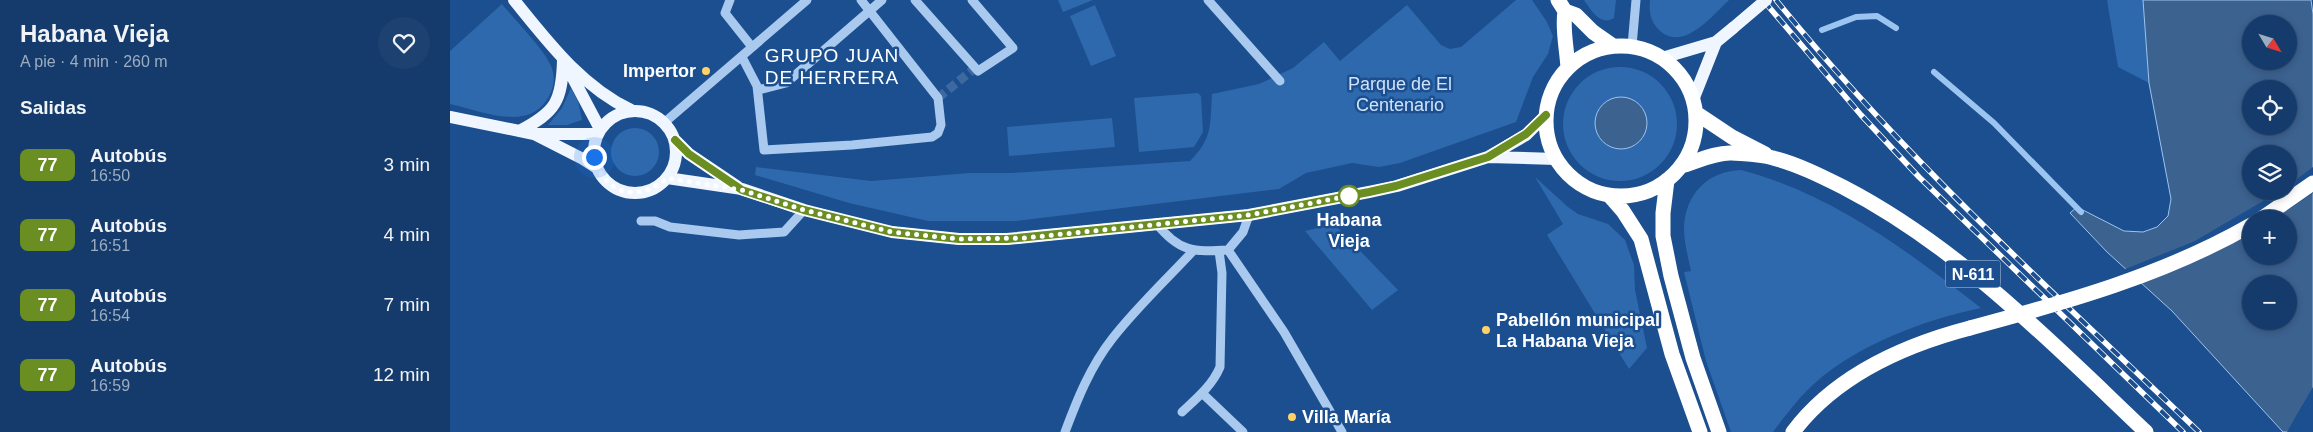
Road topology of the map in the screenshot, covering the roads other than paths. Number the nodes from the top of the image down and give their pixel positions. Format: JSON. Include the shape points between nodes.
{"nodes":[{"id":1,"x":514,"y":0,"type":"edge"},
{"id":2,"x":730,"y":0,"type":"edge"},
{"id":3,"x":861,"y":0,"type":"edge"},
{"id":4,"x":882,"y":0,"type":"edge"},
{"id":5,"x":915,"y":0,"type":"edge"},
{"id":6,"x":972,"y":0,"type":"edge"},
{"id":7,"x":1208,"y":0,"type":"edge"},
{"id":8,"x":1636,"y":0,"type":"edge"},
{"id":9,"x":1766,"y":0,"type":"edge"},
{"id":10,"x":801,"y":2,"type":"edge"},
{"id":11,"x":1561,"y":6,"type":"edge"},
{"id":12,"x":870,"y":10,"type":"junction"},
{"id":13,"x":1716,"y":42,"type":"junction"},
{"id":14,"x":1613,"y":46,"type":"junction"},
{"id":15,"x":1632,"y":46,"type":"junction"},
{"id":16,"x":752,"y":47,"type":"junction"},
{"id":17,"x":742,"y":57,"type":"junction"},
{"id":18,"x":1662,"y":58,"type":"junction"},
{"id":19,"x":563,"y":60,"type":"junction"},
{"id":20,"x":1568,"y":68,"type":"junction"},
{"id":21,"x":1280,"y":81,"type":"dead end"},
{"id":22,"x":758,"y":90,"type":"junction"},
{"id":23,"x":1694,"y":106,"type":"junction"},
{"id":24,"x":631,"y":110,"type":"junction"},
{"id":25,"x":1546,"y":115,"type":"junction"},
{"id":26,"x":450,"y":117,"type":"edge"},
{"id":27,"x":665,"y":122,"type":"junction"},
{"id":28,"x":519,"y":131,"type":"junction"},
{"id":29,"x":599,"y":132,"type":"junction"},
{"id":30,"x":534,"y":134,"type":"junction"},
{"id":31,"x":675,"y":140,"type":"junction"},
{"id":32,"x":1488,"y":157,"type":"junction"},
{"id":33,"x":1771,"y":157,"type":"junction"},
{"id":34,"x":1556,"y":159,"type":"junction"},
{"id":35,"x":1680,"y":166,"type":"junction"},
{"id":36,"x":597,"y":168,"type":"junction"},
{"id":37,"x":667,"y":178,"type":"junction"},
{"id":38,"x":1668,"y":180,"type":"junction"},
{"id":39,"x":2313,"y":183,"type":"edge"},
{"id":40,"x":742,"y":190,"type":"junction"},
{"id":41,"x":1609,"y":195,"type":"junction"},
{"id":42,"x":804,"y":210,"type":"junction"},
{"id":43,"x":2274,"y":210,"type":"edge"},
{"id":44,"x":1249,"y":215,"type":"junction"},
{"id":45,"x":641,"y":221,"type":"dead end"},
{"id":46,"x":1156,"y":223,"type":"junction"},
{"id":47,"x":2242,"y":230,"type":"edge"},
{"id":48,"x":1223,"y":250,"type":"junction"},
{"id":49,"x":1193,"y":252,"type":"junction"},
{"id":50,"x":1202,"y":393,"type":"junction"},
{"id":51,"x":1182,"y":412,"type":"dead end"},
{"id":52,"x":1065,"y":432,"type":"edge"},
{"id":53,"x":1242,"y":432,"type":"edge"},
{"id":54,"x":1342,"y":432,"type":"edge"},
{"id":55,"x":1700,"y":432,"type":"edge"},
{"id":56,"x":1719,"y":432,"type":"edge"},
{"id":57,"x":1793,"y":432,"type":"edge"},
{"id":58,"x":2146,"y":432,"type":"edge"}],
"edges":[{"from":1,"to":19,"type":"main road"},
{"from":2,"to":16,"type":"street","via":[[724,13]]},
{"from":3,"to":12,"type":"street"},
{"from":4,"to":12,"type":"street"},
{"from":5,"to":6,"type":"street","via":[[978,72],[1014,48]]},
{"from":7,"to":21,"type":"street"},
{"from":8,"to":15,"type":"street"},
{"from":9,"to":13,"type":"main road","bridge":true},
{"from":10,"to":16,"type":"street"},
{"from":11,"to":14,"type":"highway"},
{"from":11,"to":20,"type":"highway"},
{"from":12,"to":22,"type":"street","via":[[786,83]]},
{"from":12,"to":22,"type":"street","via":[[938,98],[942,125],[938,134],[852,145],[764,150]]},
{"from":13,"to":18,"type":"main road"},
{"from":13,"to":23,"type":"main road"},
{"from":14,"to":15,"type":"highway","number":"N-611"},
{"from":14,"to":20,"type":"highway","number":"N-611","via":[[1584,56]]},
{"from":15,"to":18,"type":"highway","number":"N-611"},
{"from":16,"to":17,"type":"street"},
{"from":17,"to":22,"type":"street"},
{"from":17,"to":27,"type":"street"},
{"from":18,"to":23,"type":"highway","number":"N-611","via":[[1679,73]]},
{"from":19,"to":24,"type":"main road","via":[[607,97]]},
{"from":19,"to":28,"type":"main road","via":[[563,86],[553,107],[542,119]]},
{"from":19,"to":29,"type":"main road"},
{"from":20,"to":25,"type":"highway","number":"N-611","via":[[1551,94]]},
{"from":23,"to":33,"type":"highway","number":"N-611","via":[[1732,137]]},
{"from":23,"to":35,"type":"highway","number":"N-611","via":[[1696,129],[1692,145]]},
{"from":24,"to":27,"type":"main road","via":[[644,111]]},
{"from":24,"to":29,"type":"main road","via":[[609,120]]},
{"from":25,"to":32,"type":"main road","via":[[1526,134]]},
{"from":25,"to":34,"type":"highway","number":"N-611","via":[[1548,138]]},
{"from":26,"to":28,"type":"main road"},
{"from":27,"to":31,"type":"main road"},
{"from":28,"to":30,"type":"main road"},
{"from":29,"to":30,"type":"main road"},
{"from":29,"to":36,"type":"main road","via":[[594,145]]},
{"from":30,"to":36,"type":"main road"},
{"from":31,"to":37,"type":"main road","via":[[675,160]]},
{"from":31,"to":40,"type":"main road","via":[[689,154]]},
{"from":32,"to":34,"type":"main road"},
{"from":32,"to":44,"type":"main road","via":[[1396,186]]},
{"from":33,"to":35,"type":"highway","number":"N-611","via":[[1730,153]]},
{"from":33,"to":58,"type":"highway","number":"N-611","via":[[1859,195],[1942,250],[2020,314]]},
{"from":34,"to":41,"type":"highway","number":"N-611","via":[[1579,183]]},
{"from":35,"to":38,"type":"highway","number":"N-611"},
{"from":36,"to":37,"type":"main road","via":[[615,188],[628,193],[643,192]]},
{"from":37,"to":40,"type":"main road"},
{"from":38,"to":41,"type":"highway","number":"N-611","via":[[1640,194]]},
{"from":38,"to":56,"type":"highway","via":[[1663,236],[1671,276],[1693,358]]},
{"from":39,"to":43,"type":"highway"},
{"from":40,"to":42,"type":"main road"},
{"from":41,"to":55,"type":"highway","via":[[1641,239],[1672,354]]},
{"from":42,"to":45,"type":"street","via":[[784,232],[739,235]]},
{"from":42,"to":46,"type":"main road","via":[[892,232],[959,239],[1017,239]]},
{"from":44,"to":46,"type":"main road"},
{"from":44,"to":48,"type":"street","via":[[1243,232]]},
{"from":46,"to":49,"type":"street","via":[[1169,239]]},
{"from":47,"to":57,"type":"highway","bridge":true,"via":[[2206,250],[2136,278],[1946,334],[1909,349],[1850,380],[1819,404]]},
{"from":48,"to":49,"type":"street"},
{"from":48,"to":50,"type":"street","via":[[1220,367]]},
{"from":48,"to":54,"type":"street","via":[[1284,332]]},
{"from":49,"to":52,"type":"street","via":[[1112,339],[1074,406]]},
{"from":50,"to":51,"type":"street"},
{"from":50,"to":53,"type":"street"}]}
